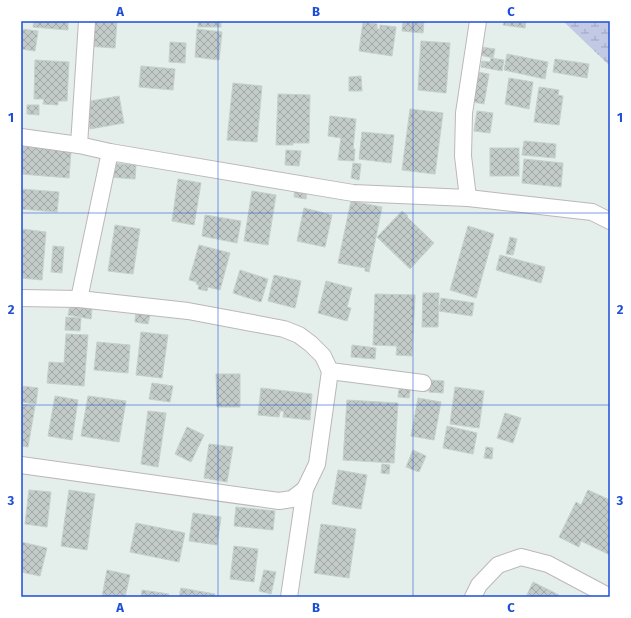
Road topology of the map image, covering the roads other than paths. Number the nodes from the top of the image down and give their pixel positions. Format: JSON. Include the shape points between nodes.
{"nodes":[{"id":1,"x":87,"y":21,"type":"edge"},
{"id":2,"x":478,"y":21,"type":"edge"},
{"id":3,"x":21,"y":137,"type":"edge"},
{"id":4,"x":79,"y":145,"type":"junction"},
{"id":5,"x":110,"y":152,"type":"junction"},
{"id":6,"x":468,"y":198,"type":"junction"},
{"id":7,"x":610,"y":221,"type":"edge"},
{"id":8,"x":21,"y":298,"type":"edge"},
{"id":9,"x":79,"y":299,"type":"junction"},
{"id":10,"x":330,"y":371,"type":"junction"},
{"id":11,"x":423,"y":383,"type":"dead end"},
{"id":12,"x":21,"y":465,"type":"edge"},
{"id":13,"x":305,"y":489,"type":"junction"},
{"id":14,"x":289,"y":597,"type":"edge"},
{"id":15,"x":474,"y":597,"type":"edge"},
{"id":16,"x":610,"y":597,"type":"edge"}],
"edges":[{"from":1,"to":4,"type":"street"},
{"from":2,"to":6,"type":"street","via":[[464,113],[463,156]]},
{"from":3,"to":4,"type":"street"},
{"from":4,"to":5,"type":"street"},
{"from":5,"to":6,"type":"street","via":[[353,193]]},
{"from":5,"to":9,"type":"street"},
{"from":6,"to":7,"type":"street","via":[[592,212]]},
{"from":8,"to":9,"type":"street"},
{"from":9,"to":10,"type":"street","via":[[188,311],[284,329],[299,335],[311,344],[323,356]]},
{"from":10,"to":11,"type":"street"},
{"from":10,"to":13,"type":"street","via":[[317,464]]},
{"from":12,"to":13,"type":"street","via":[[279,502],[292,499]]},
{"from":13,"to":14,"type":"street"},
{"from":15,"to":16,"type":"street","via":[[479,585],[498,565],[521,558],[548,564]]}]}
